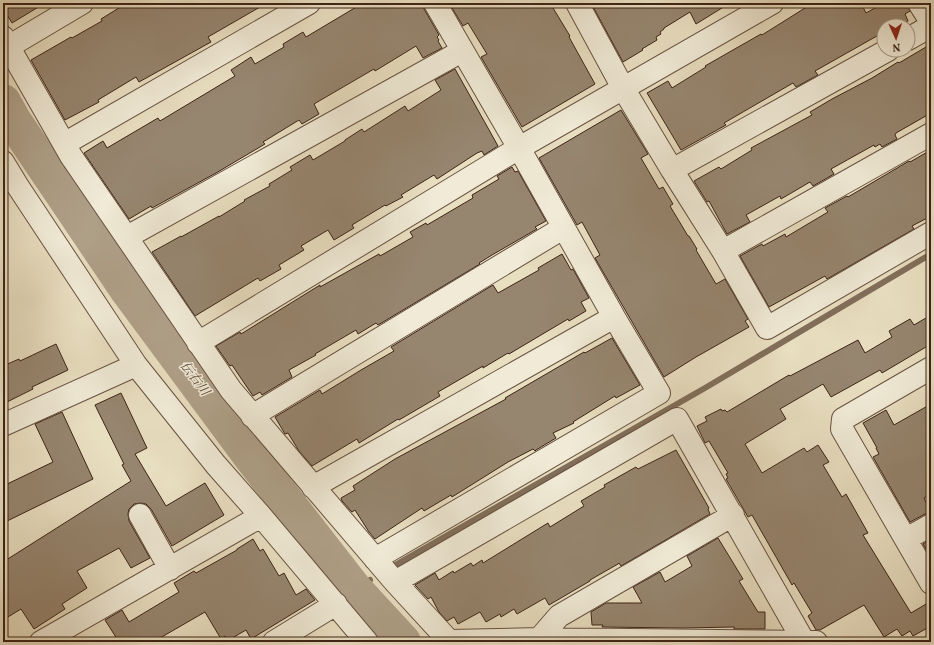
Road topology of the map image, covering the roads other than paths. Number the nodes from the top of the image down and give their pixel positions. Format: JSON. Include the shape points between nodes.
{"nodes":[{"id":1,"x":82,"y":3,"type":"edge"},
{"id":2,"x":309,"y":3,"type":"edge"},
{"id":3,"x":435,"y":3,"type":"edge"},
{"id":4,"x":577,"y":3,"type":"edge"},
{"id":5,"x":772,"y":3,"type":"edge"},
{"id":6,"x":919,"y":3,"type":"edge"},
{"id":7,"x":931,"y":22,"type":"edge"},
{"id":8,"x":931,"y":26,"type":"edge"},
{"id":9,"x":916,"y":34,"type":"edge"},
{"id":10,"x":5,"y":42,"type":"edge"},
{"id":11,"x":462,"y":51,"type":"junction"},
{"id":12,"x":876,"y":57,"type":"edge"},
{"id":13,"x":623,"y":88,"type":"junction"},
{"id":14,"x":931,"y":134,"type":"edge"},
{"id":15,"x":64,"y":144,"type":"junction"},
{"id":16,"x":519,"y":148,"type":"junction"},
{"id":17,"x":3,"y":162,"type":"edge"},
{"id":18,"x":672,"y":170,"type":"junction"},
{"id":19,"x":10,"y":189,"type":"edge"},
{"id":20,"x":563,"y":228,"type":"junction"},
{"id":21,"x":931,"y":233,"type":"edge"},
{"id":22,"x":126,"y":237,"type":"junction"},
{"id":23,"x":724,"y":251,"type":"junction"},
{"id":24,"x":614,"y":317,"type":"junction"},
{"id":25,"x":198,"y":343,"type":"junction"},
{"id":26,"x":136,"y":365,"type":"junction"},
{"id":27,"x":931,"y":368,"type":"edge"},
{"id":28,"x":252,"y":416,"type":"junction"},
{"id":29,"x":3,"y":425,"type":"edge"},
{"id":30,"x":313,"y":487,"type":"junction"},
{"id":31,"x":140,"y":515,"type":"dead end"},
{"id":32,"x":732,"y":515,"type":"junction"},
{"id":33,"x":261,"y":516,"type":"junction"},
{"id":34,"x":931,"y":525,"type":"edge"},
{"id":35,"x":906,"y":539,"type":"junction"},
{"id":36,"x":375,"y":558,"type":"junction"},
{"id":37,"x":170,"y":569,"type":"junction"},
{"id":38,"x":930,"y":579,"type":"edge"},
{"id":39,"x":395,"y":582,"type":"junction"},
{"id":40,"x":336,"y":604,"type":"junction"},
{"id":41,"x":539,"y":639,"type":"junction"},
{"id":42,"x":450,"y":641,"type":"edge"},
{"id":43,"x":40,"y":642,"type":"edge"},
{"id":44,"x":274,"y":642,"type":"edge"},
{"id":45,"x":367,"y":642,"type":"edge"},
{"id":46,"x":804,"y":642,"type":"edge"},
{"id":47,"x":818,"y":642,"type":"edge"}],
"edges":[{"from":1,"to":10,"type":"street"},
{"from":2,"to":15,"type":"street"},
{"from":3,"to":11,"type":"street"},
{"from":4,"to":13,"type":"street"},
{"from":5,"to":13,"type":"street"},
{"from":6,"to":7,"type":"street"},
{"from":8,"to":9,"type":"street"},
{"from":10,"to":15,"type":"street"},
{"from":11,"to":16,"type":"street"},
{"from":11,"to":22,"type":"street"},
{"from":12,"to":18,"type":"street"},
{"from":13,"to":16,"type":"street"},
{"from":13,"to":18,"type":"street"},
{"from":14,"to":23,"type":"street"},
{"from":15,"to":22,"type":"street"},
{"from":16,"to":20,"type":"street"},
{"from":16,"to":25,"type":"street"},
{"from":17,"to":19,"type":"street"},
{"from":18,"to":23,"type":"street"},
{"from":19,"to":26,"type":"street"},
{"from":20,"to":24,"type":"street"},
{"from":20,"to":28,"type":"street"},
{"from":21,"to":23,"type":"street","via":[[767,328]]},
{"from":22,"to":25,"type":"street"},
{"from":24,"to":30,"type":"street"},
{"from":24,"to":36,"type":"street","via":[[659,393]]},
{"from":25,"to":28,"type":"street"},
{"from":26,"to":29,"type":"street"},
{"from":26,"to":33,"type":"street","via":[[216,465]]},
{"from":27,"to":35,"type":"street","via":[[843,419],[842,429]]},
{"from":28,"to":30,"type":"street"},
{"from":30,"to":36,"type":"street"},
{"from":31,"to":37,"type":"street"},
{"from":32,"to":39,"type":"street","via":[[677,419]]},
{"from":32,"to":41,"type":"street","via":[[558,616]]},
{"from":32,"to":46,"type":"street"},
{"from":33,"to":37,"type":"street"},
{"from":33,"to":40,"type":"street"},
{"from":34,"to":35,"type":"street"},
{"from":35,"to":38,"type":"street"},
{"from":36,"to":39,"type":"street"},
{"from":37,"to":43,"type":"street"},
{"from":39,"to":42,"type":"street"},
{"from":40,"to":44,"type":"street"},
{"from":40,"to":45,"type":"street"},
{"from":41,"to":42,"type":"street"},
{"from":41,"to":46,"type":"street"},
{"from":46,"to":47,"type":"street"}]}
